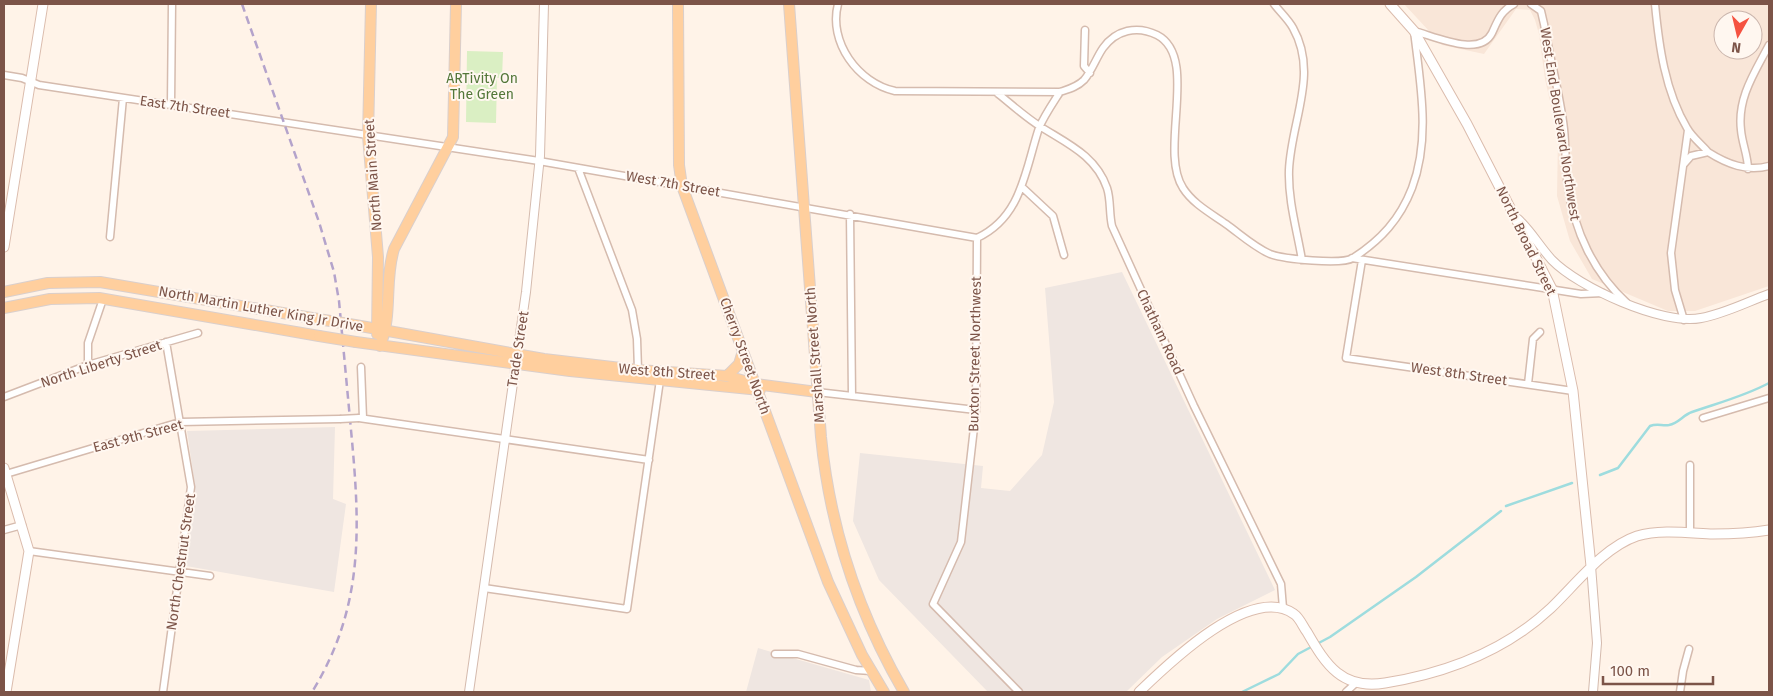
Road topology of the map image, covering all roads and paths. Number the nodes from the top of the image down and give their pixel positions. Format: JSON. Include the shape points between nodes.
{"nodes":[{"id":1,"x":43,"y":4,"type":"edge"},
{"id":2,"x":172,"y":4,"type":"edge"},
{"id":3,"x":371,"y":4,"type":"edge"},
{"id":4,"x":456,"y":4,"type":"edge"},
{"id":5,"x":544,"y":4,"type":"edge"},
{"id":6,"x":678,"y":4,"type":"edge"},
{"id":7,"x":789,"y":4,"type":"edge"},
{"id":8,"x":838,"y":4,"type":"edge"},
{"id":9,"x":1274,"y":4,"type":"edge"},
{"id":10,"x":1390,"y":4,"type":"edge"},
{"id":11,"x":1514,"y":4,"type":"edge"},
{"id":12,"x":1531,"y":4,"type":"edge"},
{"id":13,"x":1655,"y":4,"type":"edge"},
{"id":14,"x":1085,"y":30,"type":"dead end"},
{"id":15,"x":1414,"y":30,"type":"junction"},
{"id":16,"x":1769,"y":45,"type":"edge"},
{"id":17,"x":1090,"y":73,"type":"junction"},
{"id":18,"x":4,"y":75,"type":"edge"},
{"id":19,"x":31,"y":82,"type":"junction"},
{"id":20,"x":996,"y":92,"type":"junction"},
{"id":21,"x":1060,"y":92,"type":"junction"},
{"id":22,"x":123,"y":98,"type":"junction"},
{"id":23,"x":171,"y":104,"type":"junction"},
{"id":24,"x":1040,"y":126,"type":"junction"},
{"id":25,"x":1688,"y":130,"type":"junction"},
{"id":26,"x":368,"y":136,"type":"junction"},
{"id":27,"x":448,"y":149,"type":"junction"},
{"id":28,"x":1708,"y":152,"type":"junction"},
{"id":29,"x":539,"y":161,"type":"junction"},
{"id":30,"x":1684,"y":164,"type":"junction"},
{"id":31,"x":1769,"y":166,"type":"edge"},
{"id":32,"x":578,"y":168,"type":"junction"},
{"id":33,"x":1748,"y":169,"type":"junction"},
{"id":34,"x":682,"y":186,"type":"junction"},
{"id":35,"x":1022,"y":188,"type":"junction"},
{"id":36,"x":804,"y":206,"type":"junction"},
{"id":37,"x":7,"y":211,"type":"edge"},
{"id":38,"x":850,"y":214,"type":"junction"},
{"id":39,"x":1516,"y":217,"type":"junction"},
{"id":40,"x":377,"y":235,"type":"junction"},
{"id":41,"x":399,"y":236,"type":"junction"},
{"id":42,"x":110,"y":237,"type":"dead end"},
{"id":43,"x":977,"y":238,"type":"junction"},
{"id":44,"x":4,"y":247,"type":"edge"},
{"id":45,"x":1064,"y":255,"type":"dead end"},
{"id":46,"x":1352,"y":258,"type":"junction"},
{"id":47,"x":1302,"y":260,"type":"junction"},
{"id":48,"x":1362,"y":260,"type":"junction"},
{"id":49,"x":1552,"y":289,"type":"junction"},
{"id":50,"x":4,"y":292,"type":"edge"},
{"id":51,"x":1603,"y":294,"type":"junction"},
{"id":52,"x":1769,"y":294,"type":"edge"},
{"id":53,"x":103,"y":299,"type":"junction"},
{"id":54,"x":1628,"y":303,"type":"junction"},
{"id":55,"x":4,"y":308,"type":"edge"},
{"id":56,"x":1684,"y":320,"type":"junction"},
{"id":57,"x":376,"y":329,"type":"junction"},
{"id":58,"x":386,"y":331,"type":"junction"},
{"id":59,"x":1540,"y":332,"type":"dead end"},
{"id":60,"x":198,"y":333,"type":"dead end"},
{"id":61,"x":166,"y":342,"type":"junction"},
{"id":62,"x":380,"y":346,"type":"junction"},
{"id":63,"x":743,"y":352,"type":"junction"},
{"id":64,"x":516,"y":359,"type":"junction"},
{"id":65,"x":88,"y":365,"type":"junction"},
{"id":66,"x":361,"y":367,"type":"dead end"},
{"id":67,"x":638,"y":370,"type":"junction"},
{"id":68,"x":728,"y":376,"type":"junction"},
{"id":69,"x":660,"y":380,"type":"junction"},
{"id":70,"x":1528,"y":384,"type":"junction"},
{"id":71,"x":756,"y":387,"type":"junction"},
{"id":72,"x":1573,"y":391,"type":"junction"},
{"id":73,"x":817,"y":392,"type":"junction"},
{"id":74,"x":852,"y":396,"type":"junction"},
{"id":75,"x":4,"y":397,"type":"edge"},
{"id":76,"x":1769,"y":398,"type":"edge"},
{"id":77,"x":976,"y":410,"type":"junction"},
{"id":78,"x":361,"y":418,"type":"junction"},
{"id":79,"x":1703,"y":418,"type":"dead end"},
{"id":80,"x":180,"y":422,"type":"junction"},
{"id":81,"x":505,"y":438,"type":"junction"},
{"id":82,"x":649,"y":460,"type":"junction"},
{"id":83,"x":1690,"y":465,"type":"dead end"},
{"id":84,"x":5,"y":471,"type":"edge"},
{"id":85,"x":22,"y":525,"type":"junction"},
{"id":86,"x":4,"y":530,"type":"edge"},
{"id":87,"x":1769,"y":530,"type":"edge"},
{"id":88,"x":1690,"y":533,"type":"junction"},
{"id":89,"x":29,"y":551,"type":"junction"},
{"id":90,"x":1591,"y":566,"type":"junction"},
{"id":91,"x":180,"y":571,"type":"junction"},
{"id":92,"x":210,"y":576,"type":"dead end"},
{"id":93,"x":484,"y":588,"type":"junction"},
{"id":94,"x":1283,"y":608,"type":"junction"},
{"id":95,"x":1689,"y":649,"type":"dead end"},
{"id":96,"x":775,"y":654,"type":"dead end"},
{"id":97,"x":871,"y":671,"type":"junction"},
{"id":98,"x":1357,"y":682,"type":"junction"},
{"id":99,"x":6,"y":692,"type":"edge"},
{"id":100,"x":163,"y":692,"type":"edge"},
{"id":101,"x":469,"y":692,"type":"edge"},
{"id":102,"x":884,"y":692,"type":"edge"},
{"id":103,"x":904,"y":692,"type":"edge"},
{"id":104,"x":1019,"y":692,"type":"edge"},
{"id":105,"x":1139,"y":692,"type":"edge"},
{"id":106,"x":1346,"y":692,"type":"edge"},
{"id":107,"x":1592,"y":692,"type":"edge"},
{"id":108,"x":1680,"y":692,"type":"edge"}],
"edges":[{"from":1,"to":19,"type":"main road"},
{"from":2,"to":23,"type":"street"},
{"from":3,"to":26,"type":"main road","name":"North Main Street"},
{"from":4,"to":27,"type":"main road","via":[[454,133]]},
{"from":5,"to":29,"type":"street","name":"Trade Street"},
{"from":6,"to":34,"type":"main road","name":"Cherry Street North","via":[[679,165]]},
{"from":7,"to":36,"type":"main road","name":"Marshall Street North"},
{"from":8,"to":20,"type":"street","via":[[839,38],[851,61],[876,84],[895,91]]},
{"from":9,"to":47,"type":"street","via":[[1293,28],[1304,66],[1304,90],[1292,135],[1289,171],[1289,195]]},
{"from":10,"to":15,"type":"main road","name":"North Broad Street"},
{"from":11,"to":15,"type":"street","via":[[1502,12],[1487,41],[1481,45],[1455,43]]},
{"from":12,"to":54,"type":"street","name":"West End Boulevard Northwest","via":[[1541,11],[1544,24],[1564,129],[1568,186],[1576,225],[1606,280]]},
{"from":13,"to":25,"type":"street","via":[[1662,56]]},
{"from":14,"to":17,"type":"street","via":[[1084,66]]},
{"from":15,"to":39,"type":"main road","name":"North Broad Street"},
{"from":15,"to":46,"type":"street","via":[[1422,122],[1418,164],[1406,203],[1392,226]]},
{"from":16,"to":33,"type":"street","via":[[1741,104],[1741,131]]},
{"from":17,"to":21,"type":"street","via":[[1076,86]]},
{"from":17,"to":47,"type":"street","via":[[1104,48],[1123,32],[1143,30],[1164,40],[1176,60],[1175,160],[1183,189],[1262,250]]},
{"from":18,"to":19,"type":"street","name":"East 7th Street"},
{"from":19,"to":22,"type":"street","name":"East 7th Street"},
{"from":19,"to":37,"type":"main road"},
{"from":20,"to":21,"type":"street"},
{"from":20,"to":24,"type":"street","name":"Chatham Road"},
{"from":21,"to":24,"type":"street"},
{"from":22,"to":23,"type":"street","name":"East 7th Street"},
{"from":22,"to":42,"type":"street"},
{"from":23,"to":26,"type":"street","name":"East 7th Street"},
{"from":24,"to":35,"type":"street"},
{"from":24,"to":94,"type":"street","name":"Chatham Road","via":[[1084,154],[1104,180],[1112,226],[1194,406],[1281,584]]},
{"from":25,"to":28,"type":"street"},
{"from":25,"to":30,"type":"street"},
{"from":26,"to":27,"type":"street","name":"West 7th Street"},
{"from":26,"to":40,"type":"main road","name":"North Main Street"},
{"from":27,"to":29,"type":"street","name":"West 7th Street"},
{"from":27,"to":41,"type":"main road"},
{"from":28,"to":30,"type":"street","via":[[1691,156]]},
{"from":28,"to":33,"type":"street","via":[[1720,160]]},
{"from":29,"to":32,"type":"street","name":"West 7th Street"},
{"from":29,"to":64,"type":"street","name":"Trade Street"},
{"from":30,"to":56,"type":"street","via":[[1671,253],[1675,290]]},
{"from":31,"to":33,"type":"street"},
{"from":32,"to":34,"type":"street","name":"West 7th Street"},
{"from":32,"to":67,"type":"street","via":[[632,310]]},
{"from":34,"to":36,"type":"street","name":"West 7th Street"},
{"from":34,"to":63,"type":"main road","name":"Cherry Street North"},
{"from":35,"to":43,"type":"street","via":[[1002,220],[990,232]]},
{"from":35,"to":45,"type":"street","via":[[1053,216]]},
{"from":36,"to":38,"type":"street","name":"West 7th Street"},
{"from":36,"to":73,"type":"main road","name":"Marshall Street North"},
{"from":37,"to":44,"type":"main road"},
{"from":38,"to":43,"type":"street","name":"West 7th Street"},
{"from":38,"to":74,"type":"street"},
{"from":39,"to":49,"type":"main road","name":"North Broad Street"},
{"from":39,"to":51,"type":"street","via":[[1552,260]]},
{"from":40,"to":41,"type":"main road","via":[[387,240]]},
{"from":40,"to":57,"type":"main road","name":"North Main Street"},
{"from":41,"to":58,"type":"main road","via":[[390,262]]},
{"from":43,"to":77,"type":"street","name":"Buxton Street Northwest"},
{"from":46,"to":47,"type":"street"},
{"from":46,"to":48,"type":"street"},
{"from":48,"to":49,"type":"street"},
{"from":48,"to":70,"type":"street","name":"West 8th Street","via":[[1346,358]]},
{"from":49,"to":51,"type":"street"},
{"from":49,"to":72,"type":"main road","name":"North Broad Street"},
{"from":50,"to":57,"type":"main road","name":"North Martin Luther King Jr Drive","bridge":true,"via":[[48,283],[100,282]]},
{"from":51,"to":54,"type":"street"},
{"from":52,"to":56,"type":"street","via":[[1701,318]]},
{"from":53,"to":55,"type":"main road","name":"North Martin Luther King Jr Drive","via":[[62,298]]},
{"from":53,"to":62,"type":"main road","name":"North Martin Luther King Jr Drive","bridge":true},
{"from":53,"to":65,"type":"street","via":[[88,343]]},
{"from":54,"to":56,"type":"street","via":[[1666,318]]},
{"from":57,"to":58,"type":"main road","name":"North Martin Luther King Jr Drive"},
{"from":57,"to":62,"type":"main road","name":"North Main Street"},
{"from":58,"to":62,"type":"main road"},
{"from":58,"to":64,"type":"main road","name":"North Martin Luther King Jr Drive"},
{"from":59,"to":70,"type":"street","via":[[1534,339]]},
{"from":60,"to":61,"type":"street","name":"North Liberty Street"},
{"from":61,"to":65,"type":"street","name":"North Liberty Street"},
{"from":61,"to":80,"type":"street","name":"North Chestnut Street"},
{"from":62,"to":64,"type":"main road","name":"North Martin Luther King Jr Drive"},
{"from":63,"to":68,"type":"main road","via":[[739,364]]},
{"from":63,"to":71,"type":"main road","name":"Cherry Street North"},
{"from":64,"to":67,"type":"main road","name":"West 8th Street"},
{"from":64,"to":69,"type":"main road","name":"West 8th Street"},
{"from":64,"to":81,"type":"street","name":"Trade Street"},
{"from":65,"to":75,"type":"street","name":"North Liberty Street"},
{"from":66,"to":78,"type":"street"},
{"from":67,"to":68,"type":"main road","name":"West 8th Street"},
{"from":68,"to":71,"type":"main road","name":"West 8th Street"},
{"from":69,"to":71,"type":"main road","name":"West 8th Street"},
{"from":69,"to":82,"type":"street"},
{"from":70,"to":72,"type":"street","name":"West 8th Street"},
{"from":71,"to":73,"type":"main road","name":"West 8th Street"},
{"from":71,"to":97,"type":"main road","name":"Cherry Street North","via":[[828,582]]},
{"from":72,"to":90,"type":"main road","name":"North Broad Street"},
{"from":73,"to":74,"type":"street","name":"West 8th Street"},
{"from":73,"to":103,"type":"main road","name":"Marshall Street North","via":[[826,477],[843,553],[871,628]]},
{"from":74,"to":77,"type":"street","name":"West 8th Street"},
{"from":76,"to":79,"type":"street"},
{"from":77,"to":104,"type":"street","name":"Buxton Street Northwest","via":[[961,542],[933,604]]},
{"from":78,"to":80,"type":"street","name":"East 9th Street","bridge":true},
{"from":78,"to":81,"type":"street","name":"East 9th Street"},
{"from":80,"to":84,"type":"street","name":"East 9th Street"},
{"from":80,"to":91,"type":"street","name":"North Chestnut Street","via":[[191,487]]},
{"from":81,"to":82,"type":"street","name":"East 9th Street"},
{"from":81,"to":93,"type":"street","name":"Trade Street"},
{"from":82,"to":93,"type":"street","via":[[627,609]]},
{"from":83,"to":88,"type":"street"},
{"from":84,"to":85,"type":"main road"},
{"from":85,"to":86,"type":"street"},
{"from":85,"to":89,"type":"main road"},
{"from":87,"to":88,"type":"main road"},
{"from":88,"to":90,"type":"main road","via":[[1639,535],[1625,541]]},
{"from":89,"to":91,"type":"street"},
{"from":89,"to":99,"type":"main road"},
{"from":90,"to":98,"type":"main road","via":[[1536,621],[1518,636],[1489,652],[1458,665],[1386,683]]},
{"from":90,"to":107,"type":"street","via":[[1597,643]]},
{"from":91,"to":92,"type":"street"},
{"from":91,"to":100,"type":"street","name":"North Chestnut Street"},
{"from":93,"to":101,"type":"street","name":"Trade Street"},
{"from":94,"to":98,"type":"main road","via":[[1296,615],[1331,669]]},
{"from":94,"to":105,"type":"main road","via":[[1259,607],[1223,625],[1172,661]]},
{"from":95,"to":108,"type":"street"},
{"from":96,"to":97,"type":"street","via":[[798,654]]},
{"from":97,"to":102,"type":"main road","name":"Cherry Street North"},
{"from":98,"to":106,"type":"street"}]}
